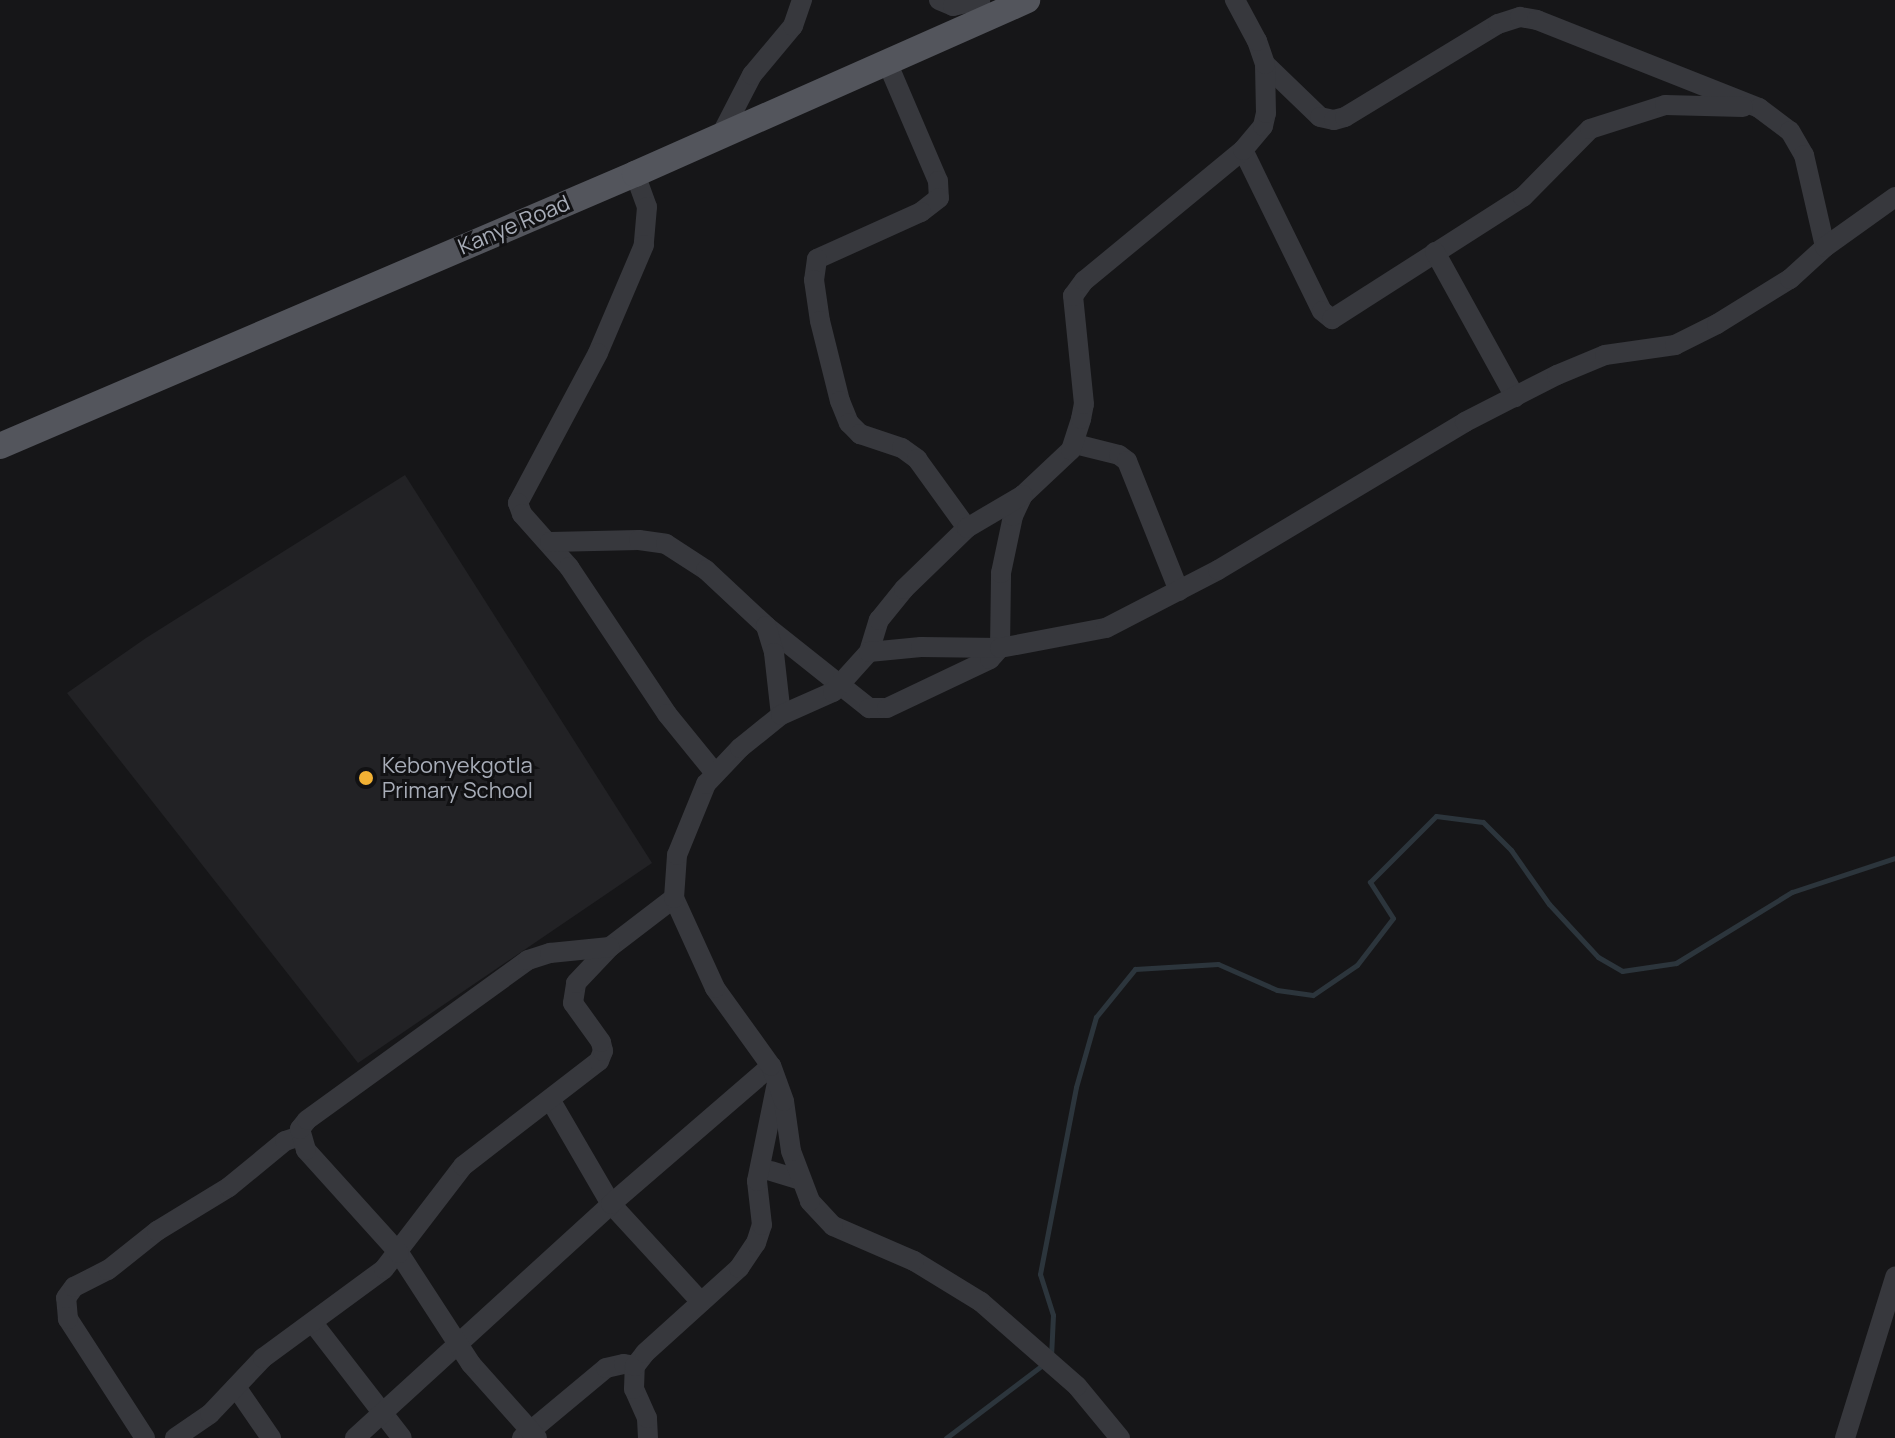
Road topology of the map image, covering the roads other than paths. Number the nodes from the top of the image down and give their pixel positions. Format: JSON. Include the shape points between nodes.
{"nodes":[{"id":1,"x":802,"y":0,"type":"edge"},
{"id":2,"x":939,"y":0,"type":"edge"},
{"id":3,"x":980,"y":0,"type":"edge"},
{"id":4,"x":1027,"y":0,"type":"edge"},
{"id":5,"x":1235,"y":0,"type":"edge"},
{"id":6,"x":887,"y":62,"type":"junction"},
{"id":7,"x":1265,"y":64,"type":"junction"},
{"id":8,"x":1759,"y":108,"type":"junction"},
{"id":9,"x":721,"y":135,"type":"junction"},
{"id":10,"x":1243,"y":150,"type":"junction"},
{"id":11,"x":635,"y":174,"type":"junction"},
{"id":12,"x":1895,"y":197,"type":"edge"},
{"id":13,"x":1825,"y":247,"type":"junction"},
{"id":14,"x":1435,"y":252,"type":"junction"},
{"id":15,"x":1515,"y":397,"type":"junction"},
{"id":16,"x":1075,"y":444,"type":"junction"},
{"id":17,"x":0,"y":446,"type":"edge"},
{"id":18,"x":1023,"y":495,"type":"junction"},
{"id":19,"x":967,"y":528,"type":"junction"},
{"id":20,"x":550,"y":542,"type":"junction"},
{"id":21,"x":1179,"y":591,"type":"junction"},
{"id":22,"x":766,"y":626,"type":"junction"},
{"id":23,"x":1000,"y":648,"type":"junction"},
{"id":24,"x":869,"y":652,"type":"junction"},
{"id":25,"x":840,"y":685,"type":"junction"},
{"id":26,"x":781,"y":715,"type":"junction"},
{"id":27,"x":715,"y":773,"type":"junction"},
{"id":28,"x":674,"y":898,"type":"junction"},
{"id":29,"x":610,"y":947,"type":"junction"},
{"id":30,"x":774,"y":1073,"type":"junction"},
{"id":31,"x":551,"y":1101,"type":"junction"},
{"id":32,"x":300,"y":1136,"type":"junction"},
{"id":33,"x":791,"y":1151,"type":"junction"},
{"id":34,"x":764,"y":1175,"type":"junction"},
{"id":35,"x":800,"y":1180,"type":"junction"},
{"id":36,"x":611,"y":1204,"type":"junction"},
{"id":37,"x":399,"y":1253,"type":"junction"},
{"id":38,"x":1895,"y":1277,"type":"edge"},
{"id":39,"x":701,"y":1302,"type":"junction"},
{"id":40,"x":313,"y":1323,"type":"junction"},
{"id":41,"x":457,"y":1343,"type":"junction"},
{"id":42,"x":635,"y":1366,"type":"junction"},
{"id":43,"x":236,"y":1387,"type":"junction"},
{"id":44,"x":384,"y":1415,"type":"junction"},
{"id":45,"x":530,"y":1436,"type":"edge"},
{"id":46,"x":145,"y":1438,"type":"edge"},
{"id":47,"x":175,"y":1438,"type":"edge"},
{"id":48,"x":271,"y":1438,"type":"edge"},
{"id":49,"x":355,"y":1438,"type":"edge"},
{"id":50,"x":402,"y":1438,"type":"edge"},
{"id":51,"x":648,"y":1438,"type":"edge"},
{"id":52,"x":1120,"y":1438,"type":"edge"},
{"id":53,"x":1845,"y":1438,"type":"edge"}],
"edges":[{"from":1,"to":9,"type":"street","via":[[793,26],[752,75]]},
{"from":2,"to":3,"type":"street","via":[[953,6]]},
{"from":4,"to":6,"type":"main road","name":"Kanye Road"},
{"from":5,"to":7,"type":"street"},
{"from":6,"to":9,"type":"main road","name":"Kanye Road"},
{"from":6,"to":19,"type":"street","via":[[938,181],[939,198],[921,212],[817,259],[814,280],[822,330],[849,423],[860,434],[902,448],[917,459]]},
{"from":7,"to":8,"type":"street","via":[[1320,117],[1334,120],[1498,24],[1520,17]]},
{"from":7,"to":10,"type":"street","via":[[1263,126]]},
{"from":8,"to":13,"type":"street","via":[[1790,131],[1804,155]]},
{"from":8,"to":14,"type":"street","via":[[1665,105],[1590,129],[1523,197]]},
{"from":9,"to":11,"type":"main road","name":"Kanye Road"},
{"from":10,"to":14,"type":"street","via":[[1327,317],[1340,317]]},
{"from":10,"to":16,"type":"street","via":[[1077,289],[1072,303],[1084,404]]},
{"from":11,"to":17,"type":"main road","name":"Kanye Road"},
{"from":11,"to":20,"type":"street","via":[[645,196],[644,245],[584,379],[519,499],[522,514]]},
{"from":12,"to":13,"type":"street"},
{"from":13,"to":15,"type":"street","via":[[1790,279],[1675,345],[1586,361]]},
{"from":14,"to":15,"type":"street"},
{"from":15,"to":21,"type":"street"},
{"from":16,"to":18,"type":"street"},
{"from":16,"to":21,"type":"street","via":[[1127,461]]},
{"from":18,"to":19,"type":"street"},
{"from":18,"to":23,"type":"street","via":[[1001,573]]},
{"from":19,"to":24,"type":"street","via":[[879,620]]},
{"from":20,"to":22,"type":"street","via":[[666,544],[706,570]]},
{"from":20,"to":27,"type":"street","via":[[667,714]]},
{"from":21,"to":23,"type":"street","via":[[1106,628]]},
{"from":22,"to":25,"type":"street"},
{"from":22,"to":26,"type":"street"},
{"from":23,"to":24,"type":"street"},
{"from":23,"to":25,"type":"street","via":[[982,666],[887,708],[869,708]]},
{"from":24,"to":25,"type":"street"},
{"from":25,"to":26,"type":"street","via":[[822,699]]},
{"from":26,"to":27,"type":"street"},
{"from":27,"to":28,"type":"street","via":[[697,800],[677,855]]},
{"from":28,"to":29,"type":"street"},
{"from":28,"to":30,"type":"street","via":[[715,988]]},
{"from":29,"to":31,"type":"street","via":[[578,981],[572,999],[601,1042],[603,1055]]},
{"from":29,"to":32,"type":"street","via":[[528,960],[307,1120]]},
{"from":30,"to":33,"type":"street"},
{"from":30,"to":34,"type":"street"},
{"from":30,"to":36,"type":"street"},
{"from":31,"to":36,"type":"street"},
{"from":31,"to":37,"type":"street","via":[[463,1166]]},
{"from":32,"to":37,"type":"street","via":[[306,1150]]},
{"from":32,"to":46,"type":"street","via":[[285,1141],[229,1187],[157,1231],[108,1270],[74,1287],[66,1298],[68,1319]]},
{"from":33,"to":34,"type":"street"},
{"from":33,"to":35,"type":"street"},
{"from":34,"to":35,"type":"street"},
{"from":34,"to":39,"type":"street","via":[[760,1233],[739,1268]]},
{"from":35,"to":52,"type":"street","via":[[810,1201],[833,1226],[946,1278],[1000,1317],[1077,1386]]},
{"from":36,"to":39,"type":"street"},
{"from":36,"to":41,"type":"street"},
{"from":37,"to":40,"type":"street"},
{"from":37,"to":41,"type":"street"},
{"from":38,"to":53,"type":"street"},
{"from":39,"to":42,"type":"street"},
{"from":40,"to":43,"type":"street","via":[[263,1358]]},
{"from":40,"to":44,"type":"street"},
{"from":41,"to":44,"type":"street"},
{"from":41,"to":45,"type":"street"},
{"from":42,"to":45,"type":"street","via":[[606,1368]]},
{"from":42,"to":51,"type":"street","via":[[634,1389],[647,1418]]},
{"from":43,"to":47,"type":"street","via":[[210,1414]]},
{"from":43,"to":48,"type":"street"},
{"from":44,"to":49,"type":"street"},
{"from":44,"to":50,"type":"street"}]}
